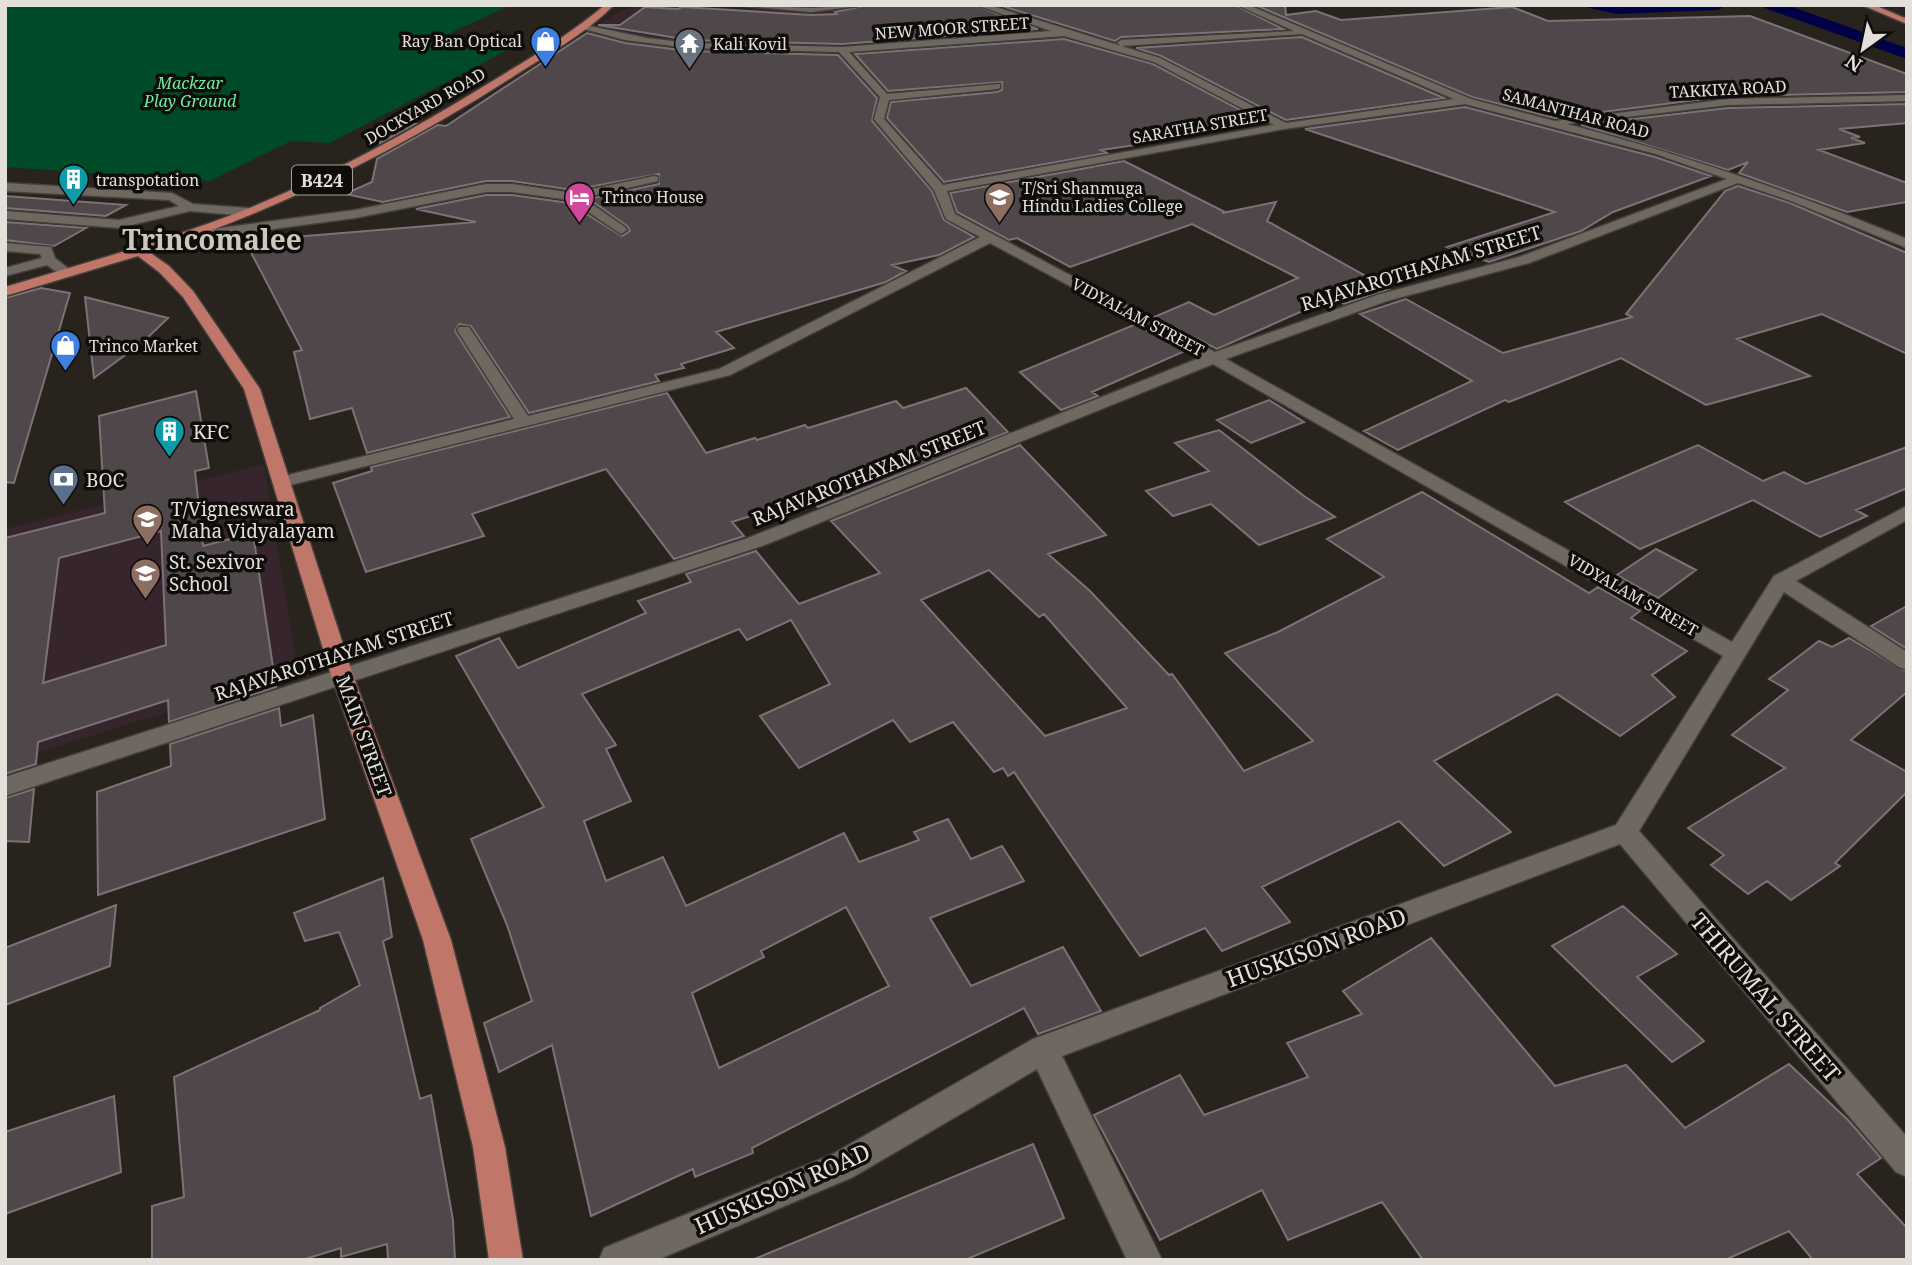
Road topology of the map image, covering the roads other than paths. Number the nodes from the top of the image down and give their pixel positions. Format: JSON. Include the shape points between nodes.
{"nodes":[{"id":1,"x":610,"y":5,"type":"edge"},
{"id":2,"x":740,"y":5,"type":"edge"},
{"id":3,"x":862,"y":5,"type":"edge"},
{"id":4,"x":980,"y":5,"type":"edge"},
{"id":5,"x":1241,"y":5,"type":"edge"},
{"id":6,"x":1866,"y":5,"type":"edge"},
{"id":7,"x":1907,"y":22,"type":"edge"},
{"id":8,"x":583,"y":26,"type":"junction"},
{"id":9,"x":1063,"y":33,"type":"junction"},
{"id":10,"x":1304,"y":33,"type":"junction"},
{"id":11,"x":1107,"y":44,"type":"junction"},
{"id":12,"x":842,"y":50,"type":"junction"},
{"id":13,"x":997,"y":86,"type":"dead end"},
{"id":14,"x":885,"y":97,"type":"junction"},
{"id":15,"x":1907,"y":98,"type":"edge"},
{"id":16,"x":1467,"y":101,"type":"junction"},
{"id":17,"x":1551,"y":124,"type":"junction"},
{"id":18,"x":1284,"y":126,"type":"junction"},
{"id":19,"x":1740,"y":178,"type":"junction"},
{"id":20,"x":654,"y":179,"type":"dead end"},
{"id":21,"x":5,"y":187,"type":"edge"},
{"id":22,"x":940,"y":188,"type":"junction"},
{"id":23,"x":573,"y":197,"type":"junction"},
{"id":24,"x":190,"y":206,"type":"junction"},
{"id":25,"x":248,"y":212,"type":"junction"},
{"id":26,"x":5,"y":215,"type":"edge"},
{"id":27,"x":621,"y":230,"type":"dead end"},
{"id":28,"x":183,"y":237,"type":"junction"},
{"id":29,"x":989,"y":238,"type":"junction"},
{"id":30,"x":1907,"y":244,"type":"edge"},
{"id":31,"x":5,"y":247,"type":"edge"},
{"id":32,"x":140,"y":251,"type":"junction"},
{"id":33,"x":49,"y":260,"type":"junction"},
{"id":34,"x":5,"y":272,"type":"edge"},
{"id":35,"x":67,"y":273,"type":"junction"},
{"id":36,"x":5,"y":292,"type":"edge"},
{"id":37,"x":464,"y":330,"type":"dead end"},
{"id":38,"x":1214,"y":358,"type":"junction"},
{"id":39,"x":524,"y":422,"type":"junction"},
{"id":40,"x":282,"y":482,"type":"junction"},
{"id":41,"x":1907,"y":512,"type":"edge"},
{"id":42,"x":1781,"y":581,"type":"junction"},
{"id":43,"x":1735,"y":653,"type":"junction"},
{"id":44,"x":1907,"y":662,"type":"edge"},
{"id":45,"x":342,"y":675,"type":"junction"},
{"id":46,"x":5,"y":787,"type":"edge"},
{"id":47,"x":1625,"y":832,"type":"junction"},
{"id":48,"x":1043,"y":1049,"type":"junction"},
{"id":49,"x":1907,"y":1161,"type":"edge"},
{"id":50,"x":506,"y":1260,"type":"edge"},
{"id":51,"x":617,"y":1260,"type":"edge"},
{"id":52,"x":1145,"y":1260,"type":"edge"}],
"edges":[{"from":1,"to":8,"type":"main road","name":"DOCKYARD ROAD","number":"B424"},
{"from":2,"to":3,"type":"street","via":[[811,9]]},
{"from":4,"to":9,"type":"street"},
{"from":5,"to":10,"type":"street","name":"SAMANTHAR ROAD"},
{"from":6,"to":7,"type":"main road"},
{"from":8,"to":12,"type":"street","via":[[622,38],[676,46]]},
{"from":8,"to":25,"type":"main road","name":"DOCKYARD ROAD","number":"B424","via":[[393,144]]},
{"from":9,"to":11,"type":"street"},
{"from":9,"to":12,"type":"street","name":"NEW MOOR STREET"},
{"from":10,"to":11,"type":"street"},
{"from":10,"to":16,"type":"street","name":"SAMANTHAR ROAD"},
{"from":11,"to":18,"type":"street","via":[[1157,60]]},
{"from":12,"to":14,"type":"street"},
{"from":13,"to":14,"type":"street"},
{"from":14,"to":22,"type":"street","name":"VIDYALAM STREET","via":[[879,119]]},
{"from":15,"to":17,"type":"street","name":"TAKKIYA ROAD","via":[[1728,102]]},
{"from":16,"to":17,"type":"street","name":"SAMANTHAR ROAD"},
{"from":16,"to":18,"type":"street","name":"SARATHA STREET"},
{"from":17,"to":19,"type":"street","name":"SAMANTHAR ROAD"},
{"from":18,"to":22,"type":"street","name":"SARATHA STREET"},
{"from":19,"to":30,"type":"street","name":"SAMANTHAR ROAD"},
{"from":19,"to":38,"type":"street","name":"RAJAVAROTHAYAM STREET","via":[[1524,260],[1382,298]]},
{"from":20,"to":23,"type":"street"},
{"from":21,"to":24,"type":"street","via":[[172,197]]},
{"from":22,"to":29,"type":"street","name":"VIDYALAM STREET","via":[[950,216]]},
{"from":23,"to":27,"type":"street"},
{"from":23,"to":28,"type":"street","via":[[486,188],[355,214]]},
{"from":24,"to":25,"type":"street"},
{"from":24,"to":26,"type":"street","via":[[119,224]]},
{"from":25,"to":28,"type":"main road","name":"DOCKYARD ROAD","number":"B424"},
{"from":28,"to":32,"type":"main road","name":"DOCKYARD ROAD","number":"B424"},
{"from":29,"to":38,"type":"street","name":"VIDYALAM STREET"},
{"from":29,"to":39,"type":"street","via":[[724,372]]},
{"from":31,"to":33,"type":"street","via":[[46,250]]},
{"from":32,"to":35,"type":"main road","name":"DOCKYARD ROAD","number":"B424"},
{"from":32,"to":40,"type":"main road","name":"MAIN STREET","via":[[188,294],[252,388]]},
{"from":33,"to":34,"type":"street"},
{"from":33,"to":35,"type":"street"},
{"from":35,"to":36,"type":"main road","name":"DOCKYARD ROAD","number":"B424"},
{"from":37,"to":39,"type":"street"},
{"from":38,"to":43,"type":"street","name":"VIDYALAM STREET"},
{"from":38,"to":45,"type":"street","name":"RAJAVAROTHAYAM STREET","via":[[755,542]]},
{"from":39,"to":40,"type":"street"},
{"from":40,"to":45,"type":"main road","name":"MAIN STREET"},
{"from":41,"to":42,"type":"street"},
{"from":42,"to":43,"type":"street"},
{"from":42,"to":44,"type":"street"},
{"from":43,"to":47,"type":"street"},
{"from":45,"to":46,"type":"street","name":"RAJAVAROTHAYAM STREET"},
{"from":45,"to":50,"type":"main road","name":"MAIN STREET","via":[[437,940],[489,1147]]},
{"from":47,"to":48,"type":"street","name":"HUSKISON ROAD"},
{"from":47,"to":49,"type":"street","name":"THIRUMAL STREET"},
{"from":48,"to":51,"type":"street","name":"HUSKISON ROAD","via":[[842,1166]]},
{"from":48,"to":52,"type":"street"}]}
